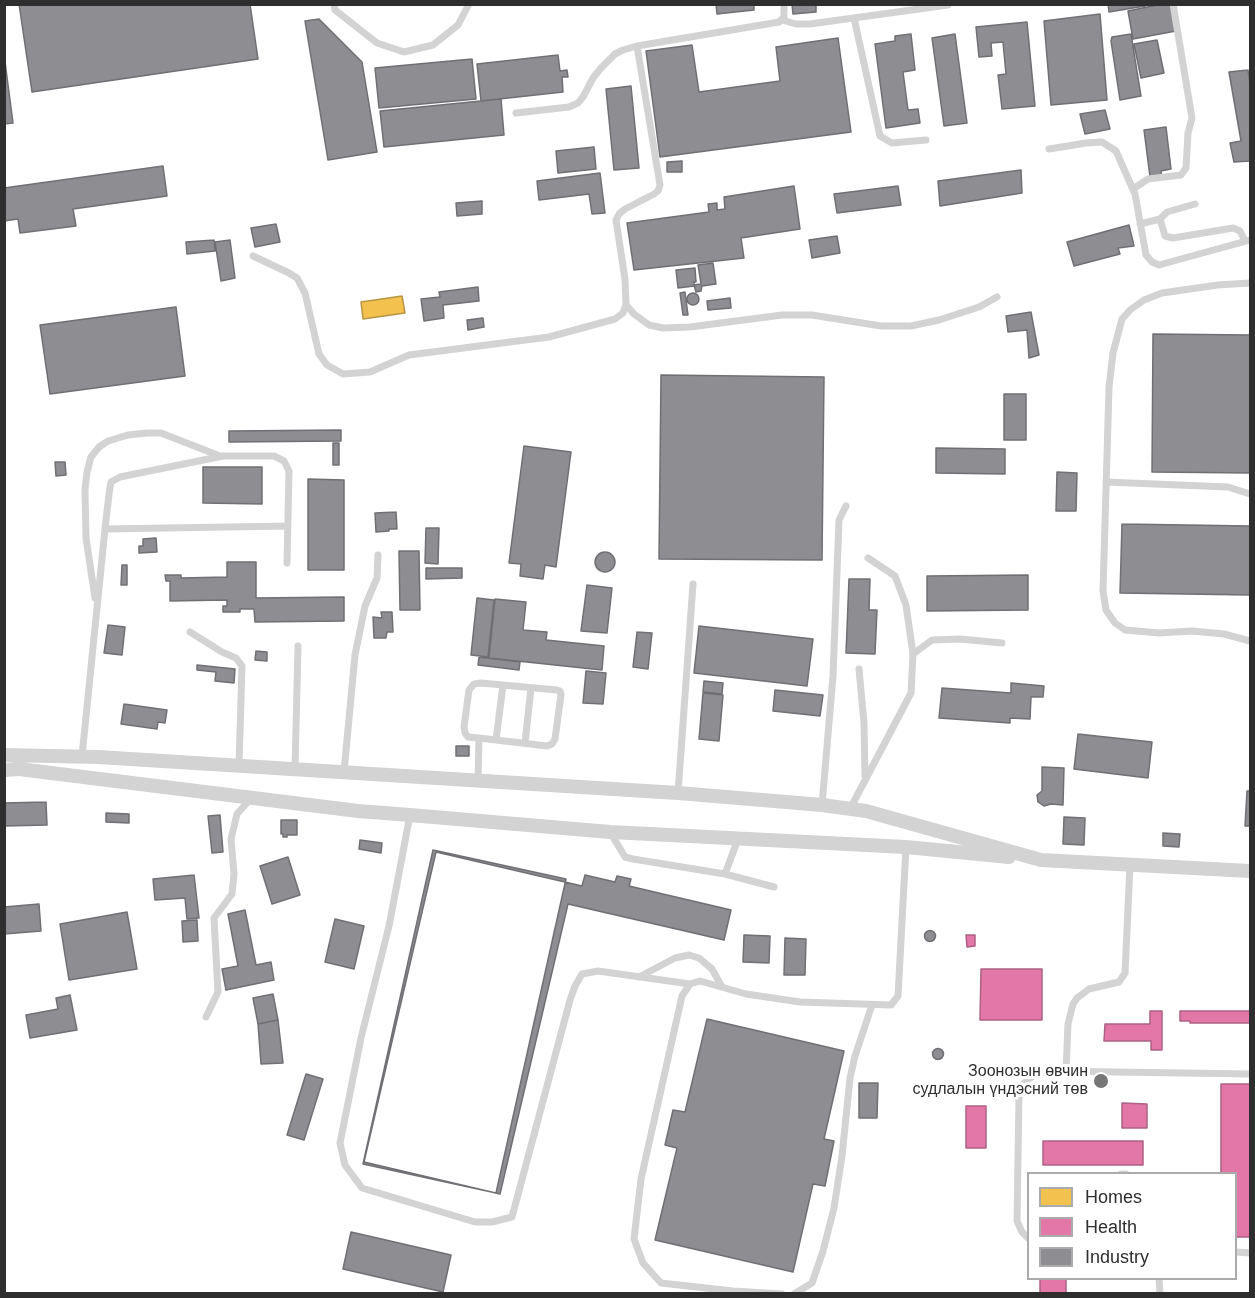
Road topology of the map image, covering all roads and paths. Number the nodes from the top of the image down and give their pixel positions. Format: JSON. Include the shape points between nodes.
{"nodes":[{"id":1,"x":334,"y":4,"type":"edge"},
{"id":2,"x":469,"y":4,"type":"edge"},
{"id":3,"x":784,"y":4,"type":"edge"},
{"id":4,"x":1173,"y":4,"type":"edge"},
{"id":5,"x":948,"y":5,"type":"edge"},
{"id":6,"x":854,"y":18,"type":"junction"},
{"id":7,"x":782,"y":20,"type":"junction"},
{"id":8,"x":637,"y":46,"type":"junction"},
{"id":9,"x":516,"y":113,"type":"dead end"},
{"id":10,"x":926,"y":141,"type":"dead end"},
{"id":11,"x":1049,"y":149,"type":"dead end"},
{"id":12,"x":1133,"y":189,"type":"junction"},
{"id":13,"x":1194,"y":204,"type":"dead end"},
{"id":14,"x":1160,"y":219,"type":"junction"},
{"id":15,"x":1140,"y":224,"type":"junction"},
{"id":16,"x":1248,"y":240,"type":"edge"},
{"id":17,"x":252,"y":256,"type":"dead end"},
{"id":18,"x":1251,"y":283,"type":"edge"},
{"id":19,"x":998,"y":297,"type":"dead end"},
{"id":20,"x":626,"y":305,"type":"junction"},
{"id":21,"x":223,"y":456,"type":"junction"},
{"id":22,"x":1106,"y":482,"type":"junction"},
{"id":23,"x":1251,"y":494,"type":"edge"},
{"id":24,"x":846,"y":507,"type":"dead end"},
{"id":25,"x":288,"y":526,"type":"junction"},
{"id":26,"x":105,"y":529,"type":"junction"},
{"id":27,"x":378,"y":555,"type":"dead end"},
{"id":28,"x":868,"y":558,"type":"dead end"},
{"id":29,"x":287,"y":563,"type":"dead end"},
{"id":30,"x":693,"y":585,"type":"dead end"},
{"id":31,"x":97,"y":609,"type":"junction"},
{"id":32,"x":190,"y":632,"type":"dead end"},
{"id":33,"x":1251,"y":641,"type":"edge"},
{"id":34,"x":1002,"y":643,"type":"dead end"},
{"id":35,"x":298,"y":646,"type":"dead end"},
{"id":36,"x":913,"y":654,"type":"junction"},
{"id":37,"x":859,"y":669,"type":"dead end"},
{"id":38,"x":503,"y":685,"type":"junction"},
{"id":39,"x":531,"y":688,"type":"junction"},
{"id":40,"x":479,"y":738,"type":"junction"},
{"id":41,"x":496,"y":740,"type":"junction"},
{"id":42,"x":525,"y":743,"type":"junction"},
{"id":43,"x":4,"y":755,"type":"edge"},
{"id":44,"x":82,"y":756,"type":"junction"},
{"id":45,"x":239,"y":765,"type":"junction"},
{"id":46,"x":295,"y":769,"type":"junction"},
{"id":47,"x":4,"y":770,"type":"edge"},
{"id":48,"x":344,"y":772,"type":"junction"},
{"id":49,"x":865,"y":779,"type":"junction"},
{"id":50,"x":478,"y":781,"type":"junction"},
{"id":51,"x":678,"y":794,"type":"junction"},
{"id":52,"x":252,"y":797,"type":"junction"},
{"id":53,"x":822,"y":804,"type":"junction"},
{"id":54,"x":850,"y":809,"type":"junction"},
{"id":55,"x":410,"y":815,"type":"junction"},
{"id":56,"x":610,"y":832,"type":"junction"},
{"id":57,"x":738,"y":839,"type":"junction"},
{"id":58,"x":906,"y":847,"type":"junction"},
{"id":59,"x":1041,"y":860,"type":"junction"},
{"id":60,"x":1131,"y":865,"type":"junction"},
{"id":61,"x":1251,"y":871,"type":"edge"},
{"id":62,"x":725,"y":874,"type":"junction"},
{"id":63,"x":774,"y":887,"type":"dead end"},
{"id":64,"x":639,"y":977,"type":"junction"},
{"id":65,"x":690,"y":984,"type":"junction"},
{"id":66,"x":722,"y":987,"type":"junction"},
{"id":67,"x":872,"y":1005,"type":"junction"},
{"id":68,"x":206,"y":1017,"type":"dead end"},
{"id":69,"x":1066,"y":1071,"type":"junction"},
{"id":70,"x":1251,"y":1074,"type":"edge"},
{"id":71,"x":1018,"y":1175,"type":"junction"},
{"id":72,"x":1027,"y":1175,"type":"edge"},
{"id":73,"x":1027,"y":1236,"type":"edge"},
{"id":74,"x":782,"y":1293,"type":"edge"},
{"id":75,"x":794,"y":1293,"type":"edge"}],
"edges":[{"from":1,"to":2,"type":"lane","via":[[335,10],[377,43],[404,52],[433,45],[458,25]]},
{"from":3,"to":7,"type":"lane"},
{"from":4,"to":12,"type":"lane","via":[[1192,118],[1186,168],[1180,175],[1148,179]]},
{"from":5,"to":6,"type":"lane"},
{"from":6,"to":7,"type":"lane","via":[[810,24]]},
{"from":6,"to":10,"type":"lane","via":[[880,136],[892,143]]},
{"from":7,"to":8,"type":"lane"},
{"from":8,"to":9,"type":"lane","via":[[622,50],[608,61],[578,103]]},
{"from":8,"to":20,"type":"lane","via":[[660,185],[654,194],[625,208],[616,220]]},
{"from":11,"to":12,"type":"lane","via":[[1102,142],[1116,151]]},
{"from":12,"to":15,"type":"lane"},
{"from":13,"to":14,"type":"lane","via":[[1167,212]]},
{"from":14,"to":15,"type":"lane"},
{"from":14,"to":16,"type":"lane","via":[[1165,236],[1173,238],[1233,228]]},
{"from":15,"to":16,"type":"lane","via":[[1146,255],[1159,265]]},
{"from":17,"to":20,"type":"lane","via":[[297,278],[306,293],[319,354],[327,365],[343,374],[370,372],[409,355],[549,337],[615,319]]},
{"from":18,"to":22,"type":"lane","via":[[1162,293],[1144,300],[1122,319],[1109,387]]},
{"from":19,"to":20,"type":"lane","via":[[980,307],[911,326],[782,315],[669,328],[649,325]]},
{"from":21,"to":25,"type":"lane","via":[[274,456],[284,461],[289,471]]},
{"from":21,"to":26,"type":"lane","via":[[111,482]]},
{"from":21,"to":31,"type":"lane","via":[[161,434],[128,435],[99,447],[91,458],[85,490],[86,538]]},
{"from":22,"to":23,"type":"lane","via":[[1228,487]]},
{"from":22,"to":33,"type":"lane","via":[[1103,591],[1106,610],[1115,623],[1125,630],[1192,631]]},
{"from":24,"to":53,"type":"lane","via":[[839,520],[833,676]]},
{"from":25,"to":26,"type":"lane"},
{"from":25,"to":29,"type":"lane"},
{"from":26,"to":31,"type":"lane"},
{"from":27,"to":48,"type":"lane","via":[[377,578],[365,606],[355,655]]},
{"from":28,"to":36,"type":"lane","via":[[895,576],[906,605]]},
{"from":30,"to":51,"type":"lane"},
{"from":31,"to":44,"type":"lane"},
{"from":32,"to":45,"type":"lane","via":[[236,658],[242,666]]},
{"from":34,"to":36,"type":"lane","via":[[932,640]]},
{"from":35,"to":46,"type":"lane"},
{"from":36,"to":49,"type":"lane","via":[[911,693]]},
{"from":37,"to":49,"type":"lane"},
{"from":38,"to":39,"type":"lane"},
{"from":38,"to":40,"type":"lane","via":[[474,684],[469,690],[465,733]]},
{"from":38,"to":41,"type":"lane"},
{"from":39,"to":42,"type":"lane"},
{"from":39,"to":42,"type":"lane","via":[[557,690],[561,695],[552,744]]},
{"from":40,"to":41,"type":"lane"},
{"from":40,"to":50,"type":"lane"},
{"from":41,"to":42,"type":"lane"},
{"from":43,"to":44,"type":"street"},
{"from":44,"to":45,"type":"street"},
{"from":45,"to":46,"type":"street"},
{"from":46,"to":48,"type":"street"},
{"from":47,"to":52,"type":"street"},
{"from":48,"to":50,"type":"street"},
{"from":49,"to":54,"type":"lane"},
{"from":50,"to":51,"type":"street"},
{"from":51,"to":53,"type":"street"},
{"from":52,"to":55,"type":"street"},
{"from":52,"to":68,"type":"lane","via":[[237,814],[231,839],[232,894],[214,918],[218,992]]},
{"from":53,"to":54,"type":"street"},
{"from":54,"to":59,"type":"street"},
{"from":55,"to":56,"type":"street"},
{"from":55,"to":64,"type":"lane","via":[[340,1143],[345,1166],[362,1188],[475,1222],[512,1217],[575,986],[582,974],[598,971]]},
{"from":56,"to":57,"type":"street"},
{"from":56,"to":62,"type":"lane","via":[[625,857]]},
{"from":57,"to":58,"type":"street"},
{"from":57,"to":62,"type":"lane"},
{"from":58,"to":59,"type":"street"},
{"from":58,"to":67,"type":"lane","via":[[898,996],[891,1005]]},
{"from":59,"to":60,"type":"street"},
{"from":60,"to":61,"type":"street"},
{"from":60,"to":69,"type":"lane","via":[[1125,972],[1119,982],[1089,990],[1073,1004]]},
{"from":62,"to":63,"type":"lane"},
{"from":64,"to":65,"type":"lane"},
{"from":64,"to":66,"type":"lane","via":[[689,955],[712,969]]},
{"from":65,"to":66,"type":"lane","via":[[700,981]]},
{"from":65,"to":74,"type":"lane","via":[[682,996],[641,1179],[634,1239],[643,1263],[661,1283]]},
{"from":66,"to":67,"type":"lane","via":[[800,1002]]},
{"from":67,"to":75,"type":"lane","via":[[850,1078],[834,1208],[823,1251],[812,1282]]},
{"from":69,"to":70,"type":"lane"},
{"from":69,"to":71,"type":"lane","via":[[1036,1074],[1019,1090]]},
{"from":71,"to":72,"type":"lane"},
{"from":71,"to":73,"type":"lane","via":[[1017,1221]]}]}
